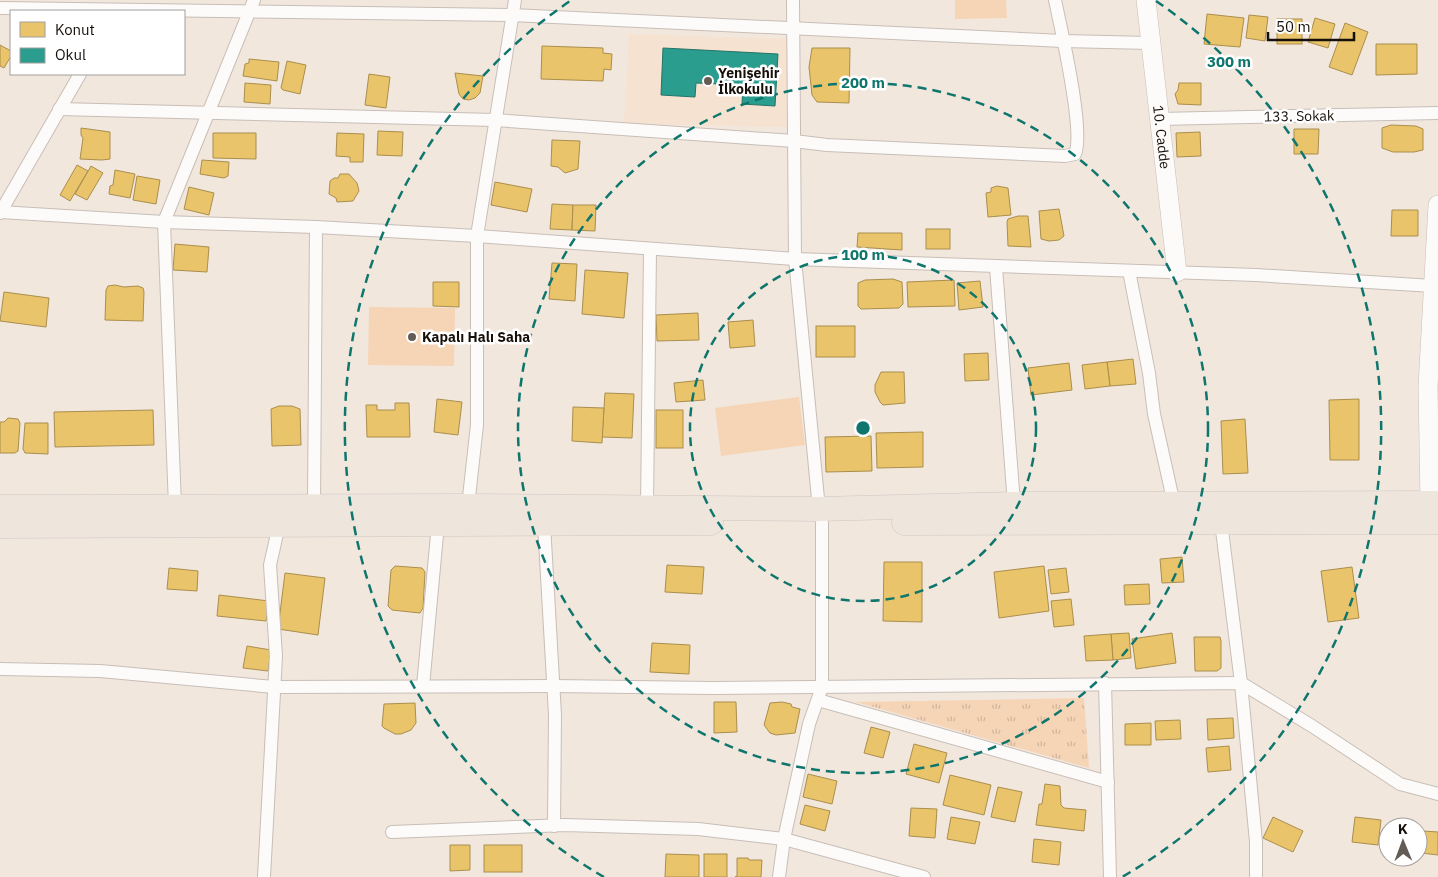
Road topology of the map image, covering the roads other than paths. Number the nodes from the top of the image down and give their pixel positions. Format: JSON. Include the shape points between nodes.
{"nodes":[{"id":1,"x":515,"y":0,"type":"edge"},
{"id":2,"x":793,"y":0,"type":"edge"},
{"id":3,"x":1055,"y":0,"type":"edge"},
{"id":4,"x":1146,"y":0,"type":"edge"},
{"id":5,"x":252,"y":6,"type":"edge"},
{"id":6,"x":118,"y":7,"type":"edge"},
{"id":7,"x":0,"y":8,"type":"edge"},
{"id":8,"x":512,"y":15,"type":"junction"},
{"id":9,"x":794,"y":28,"type":"junction"},
{"id":10,"x":1063,"y":41,"type":"junction"},
{"id":11,"x":1150,"y":43,"type":"junction"},
{"id":12,"x":79,"y":75,"type":"edge"},
{"id":13,"x":59,"y":109,"type":"junction"},
{"id":14,"x":208,"y":113,"type":"junction"},
{"id":15,"x":1438,"y":113,"type":"edge"},
{"id":16,"x":1159,"y":119,"type":"junction"},
{"id":17,"x":495,"y":120,"type":"junction"},
{"id":18,"x":794,"y":140,"type":"junction"},
{"id":19,"x":1438,"y":205,"type":"edge"},
{"id":20,"x":0,"y":213,"type":"edge"},
{"id":21,"x":164,"y":222,"type":"junction"},
{"id":22,"x":316,"y":227,"type":"junction"},
{"id":23,"x":477,"y":236,"type":"junction"},
{"id":24,"x":650,"y":250,"type":"junction"},
{"id":25,"x":795,"y":259,"type":"junction"},
{"id":26,"x":996,"y":267,"type":"junction"},
{"id":27,"x":1129,"y":271,"type":"junction"},
{"id":28,"x":1176,"y":272,"type":"junction"},
{"id":29,"x":1436,"y":286,"type":"edge"},
{"id":30,"x":1014,"y":504,"type":"junction"},
{"id":31,"x":1174,"y":504,"type":"junction"},
{"id":32,"x":175,"y":506,"type":"junction"},
{"id":33,"x":314,"y":506,"type":"junction"},
{"id":34,"x":468,"y":506,"type":"junction"},
{"id":35,"x":647,"y":506,"type":"junction"},
{"id":36,"x":0,"y":507,"type":"edge"},
{"id":37,"x":1435,"y":509,"type":"edge"},
{"id":38,"x":821,"y":516,"type":"junction"},
{"id":39,"x":1221,"y":522,"type":"junction"},
{"id":40,"x":438,"y":524,"type":"junction"},
{"id":41,"x":544,"y":524,"type":"junction"},
{"id":42,"x":279,"y":525,"type":"junction"},
{"id":43,"x":0,"y":526,"type":"edge"},
{"id":44,"x":0,"y":669,"type":"edge"},
{"id":45,"x":1241,"y":683,"type":"junction"},
{"id":46,"x":1105,"y":684,"type":"junction"},
{"id":47,"x":423,"y":686,"type":"junction"},
{"id":48,"x":553,"y":686,"type":"junction"},
{"id":49,"x":274,"y":687,"type":"junction"},
{"id":50,"x":822,"y":687,"type":"junction"},
{"id":51,"x":818,"y":700,"type":"junction"},
{"id":52,"x":1108,"y":782,"type":"junction"},
{"id":53,"x":1438,"y":794,"type":"edge"},
{"id":54,"x":554,"y":826,"type":"junction"},
{"id":55,"x":392,"y":832,"type":"dead end"},
{"id":56,"x":784,"y":840,"type":"junction"},
{"id":57,"x":264,"y":877,"type":"edge"},
{"id":58,"x":780,"y":877,"type":"edge"},
{"id":59,"x":924,"y":877,"type":"edge"},
{"id":60,"x":1110,"y":877,"type":"edge"},
{"id":61,"x":1256,"y":877,"type":"edge"}],
"edges":[{"from":1,"to":8,"type":"street"},
{"from":2,"to":9,"type":"street"},
{"from":3,"to":10,"type":"street"},
{"from":4,"to":11,"type":"street","name":"10. Cadde"},
{"from":5,"to":6,"type":"street"},
{"from":5,"to":8,"type":"street"},
{"from":5,"to":14,"type":"street"},
{"from":6,"to":7,"type":"street"},
{"from":8,"to":9,"type":"street"},
{"from":8,"to":17,"type":"street"},
{"from":9,"to":10,"type":"street"},
{"from":9,"to":18,"type":"street"},
{"from":10,"to":11,"type":"street"},
{"from":10,"to":18,"type":"street","via":[[1077,131],[1075,154],[1055,157]]},
{"from":11,"to":16,"type":"street","name":"10. Cadde"},
{"from":12,"to":13,"type":"street"},
{"from":13,"to":14,"type":"street"},
{"from":13,"to":20,"type":"street"},
{"from":14,"to":17,"type":"street"},
{"from":14,"to":21,"type":"street"},
{"from":15,"to":16,"type":"street","name":"133. Sokak"},
{"from":16,"to":28,"type":"street","name":"10. Cadde"},
{"from":17,"to":18,"type":"street"},
{"from":17,"to":23,"type":"street"},
{"from":18,"to":25,"type":"street"},
{"from":19,"to":29,"type":"street"},
{"from":20,"to":21,"type":"street"},
{"from":21,"to":22,"type":"street"},
{"from":21,"to":32,"type":"street"},
{"from":22,"to":23,"type":"street"},
{"from":22,"to":33,"type":"street"},
{"from":23,"to":24,"type":"street"},
{"from":23,"to":34,"type":"street","via":[[477,425]]},
{"from":24,"to":25,"type":"street"},
{"from":24,"to":35,"type":"street"},
{"from":25,"to":26,"type":"street"},
{"from":25,"to":38,"type":"street"},
{"from":26,"to":27,"type":"street"},
{"from":26,"to":30,"type":"street"},
{"from":27,"to":28,"type":"street"},
{"from":27,"to":31,"type":"street","via":[[1150,373],[1154,414]]},
{"from":28,"to":29,"type":"street"},
{"from":29,"to":37,"type":"street","via":[[1428,387]]},
{"from":30,"to":31,"type":"highway"},
{"from":30,"to":38,"type":"highway"},
{"from":31,"to":37,"type":"highway"},
{"from":32,"to":33,"type":"highway"},
{"from":32,"to":36,"type":"highway"},
{"from":33,"to":34,"type":"highway"},
{"from":34,"to":35,"type":"highway"},
{"from":35,"to":38,"type":"highway"},
{"from":37,"to":39,"type":"highway"},
{"from":38,"to":39,"type":"highway"},
{"from":38,"to":41,"type":"highway"},
{"from":38,"to":50,"type":"street"},
{"from":39,"to":45,"type":"street"},
{"from":40,"to":41,"type":"highway"},
{"from":40,"to":42,"type":"highway"},
{"from":40,"to":47,"type":"street"},
{"from":41,"to":48,"type":"street"},
{"from":42,"to":43,"type":"highway"},
{"from":42,"to":49,"type":"street","via":[[270,565],[276,656]]},
{"from":44,"to":49,"type":"street","via":[[100,671]]},
{"from":45,"to":46,"type":"street"},
{"from":45,"to":53,"type":"street","via":[[1400,784]]},
{"from":45,"to":61,"type":"street","via":[[1256,842]]},
{"from":46,"to":50,"type":"street"},
{"from":46,"to":52,"type":"street"},
{"from":47,"to":48,"type":"street"},
{"from":47,"to":49,"type":"street"},
{"from":48,"to":50,"type":"street"},
{"from":48,"to":54,"type":"street"},
{"from":49,"to":57,"type":"street"},
{"from":50,"to":51,"type":"street"},
{"from":51,"to":52,"type":"street"},
{"from":51,"to":56,"type":"street","via":[[809,724]]},
{"from":52,"to":60,"type":"street"},
{"from":54,"to":55,"type":"street"},
{"from":54,"to":56,"type":"street","via":[[698,830]]},
{"from":56,"to":58,"type":"street"},
{"from":56,"to":59,"type":"street"}]}
